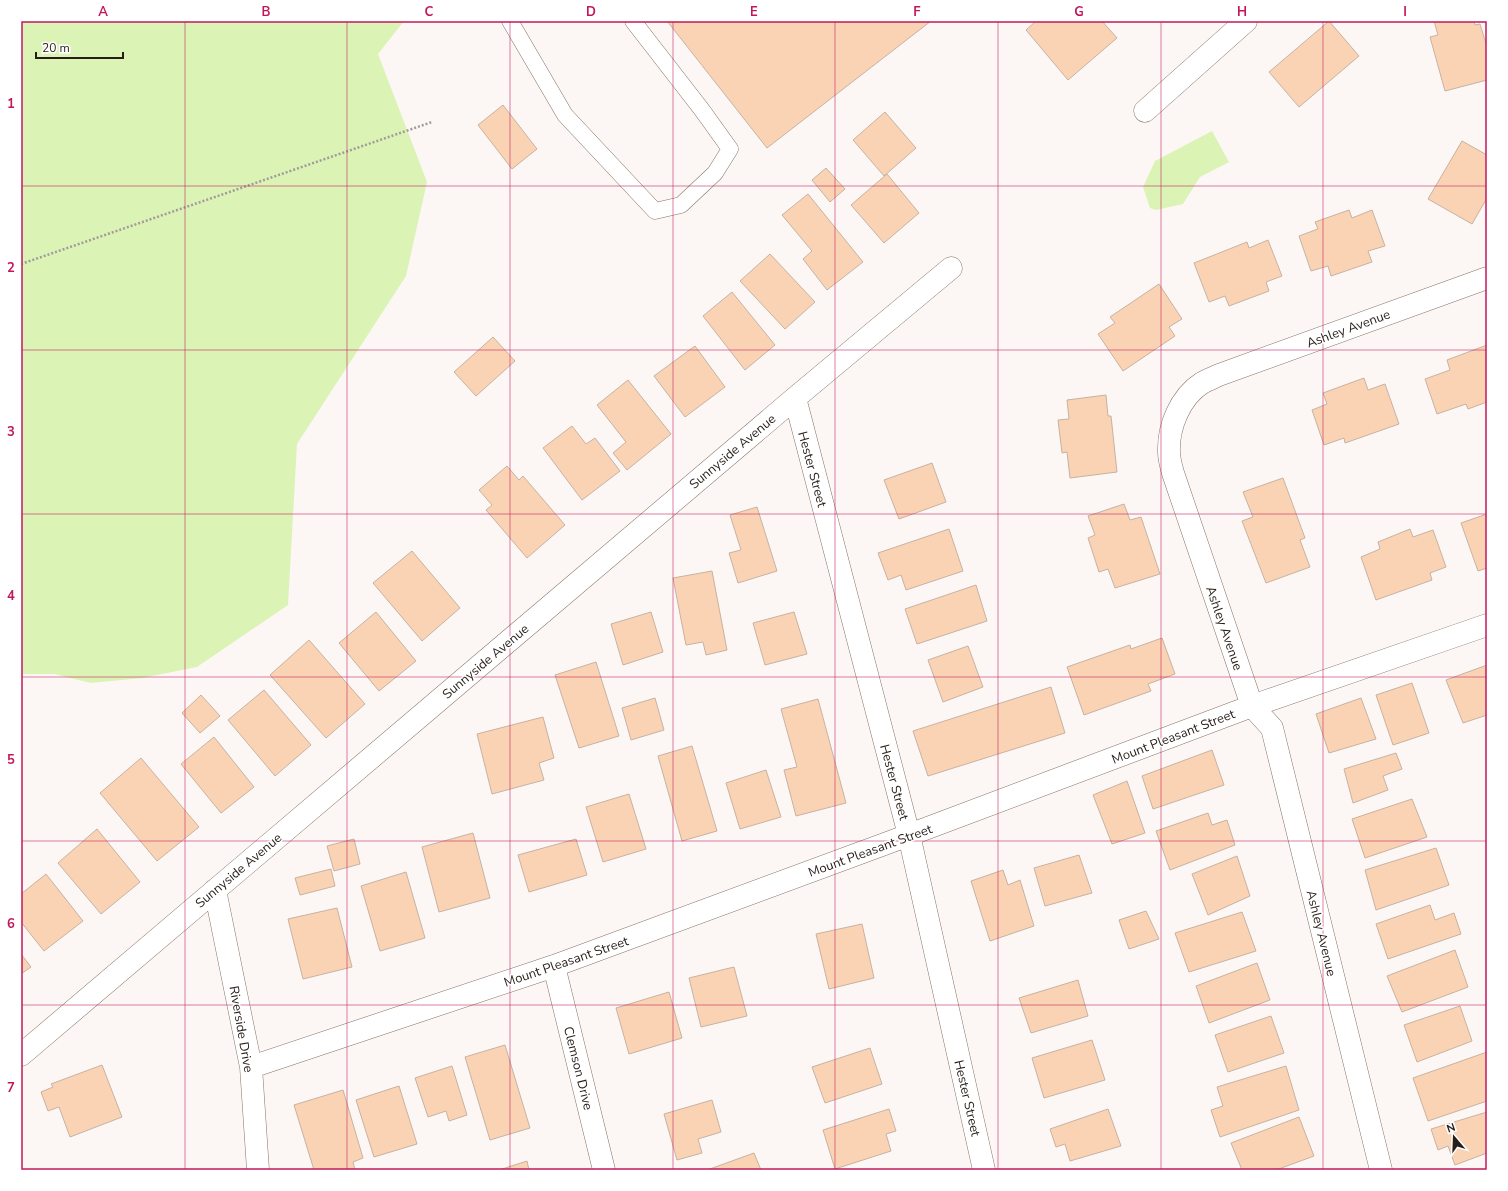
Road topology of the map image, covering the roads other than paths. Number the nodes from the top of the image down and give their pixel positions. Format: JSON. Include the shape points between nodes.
{"nodes":[{"id":1,"x":510,"y":21,"type":"edge"},
{"id":2,"x":633,"y":21,"type":"edge"},
{"id":3,"x":1246,"y":21,"type":"edge"},
{"id":4,"x":1145,"y":111,"type":"dead end"},
{"id":5,"x":951,"y":268,"type":"dead end"},
{"id":6,"x":1487,"y":278,"type":"edge"},
{"id":7,"x":794,"y":398,"type":"junction"},
{"id":8,"x":1487,"y":625,"type":"edge"},
{"id":9,"x":1252,"y":706,"type":"junction"},
{"id":10,"x":909,"y":835,"type":"junction"},
{"id":11,"x":215,"y":890,"type":"junction"},
{"id":12,"x":554,"y":966,"type":"junction"},
{"id":13,"x":21,"y":1055,"type":"edge"},
{"id":14,"x":251,"y":1067,"type":"junction"},
{"id":15,"x":258,"y":1170,"type":"edge"},
{"id":16,"x":604,"y":1170,"type":"edge"},
{"id":17,"x":984,"y":1170,"type":"edge"},
{"id":18,"x":1381,"y":1170,"type":"edge"}],
"edges":[{"from":1,"to":2,"type":"lane","via":[[565,115],[655,211],[681,205],[715,173],[730,149]]},
{"from":3,"to":4,"type":"street"},
{"from":5,"to":7,"type":"street","name":"Sunnyside Avenue"},
{"from":6,"to":9,"type":"street","name":"Ashley Avenue","via":[[1218,375],[1201,384],[1187,397],[1176,414],[1168,452],[1173,473]]},
{"from":7,"to":10,"type":"street","name":"Hester Street"},
{"from":7,"to":11,"type":"street","name":"Sunnyside Avenue"},
{"from":8,"to":9,"type":"street","name":"Mount Pleasant Street"},
{"from":9,"to":10,"type":"street","name":"Mount Pleasant Street"},
{"from":9,"to":18,"type":"street","name":"Ashley Avenue","via":[[1272,728]]},
{"from":10,"to":12,"type":"street","name":"Mount Pleasant Street"},
{"from":10,"to":17,"type":"street","name":"Hester Street"},
{"from":11,"to":13,"type":"street","name":"Sunnyside Avenue"},
{"from":11,"to":14,"type":"street","name":"Riverside Drive"},
{"from":12,"to":14,"type":"street","name":"Mount Pleasant Street"},
{"from":12,"to":16,"type":"street","name":"Clemson Drive"},
{"from":14,"to":15,"type":"street","name":"Riverside Drive"}]}
